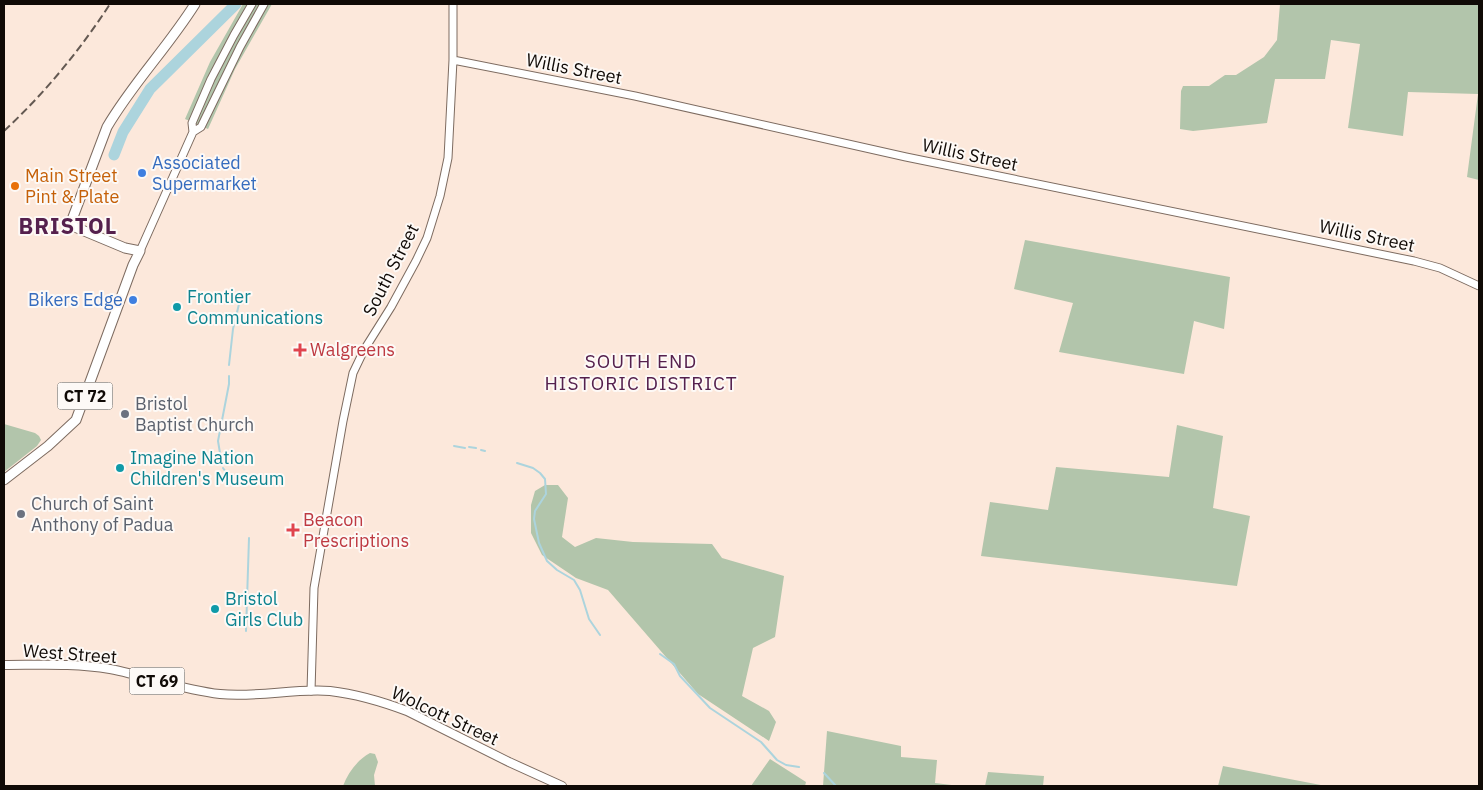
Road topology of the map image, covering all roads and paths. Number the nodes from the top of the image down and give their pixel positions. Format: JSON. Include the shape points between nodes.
{"nodes":[{"id":1,"x":195,"y":4,"type":"edge"},
{"id":2,"x":252,"y":4,"type":"edge"},
{"id":3,"x":264,"y":4,"type":"edge"},
{"id":4,"x":453,"y":4,"type":"edge"},
{"id":5,"x":453,"y":60,"type":"junction"},
{"id":6,"x":193,"y":132,"type":"junction"},
{"id":7,"x":140,"y":251,"type":"junction"},
{"id":8,"x":1479,"y":286,"type":"edge"},
{"id":9,"x":4,"y":480,"type":"edge"},
{"id":10,"x":4,"y":665,"type":"edge"},
{"id":11,"x":311,"y":691,"type":"junction"},
{"id":12,"x":562,"y":786,"type":"edge"}],
"edges":[{"from":1,"to":7,"type":"highway","via":[[115,112],[70,225]]},
{"from":2,"to":6,"type":"main road","via":[[211,79],[192,123]]},
{"from":3,"to":6,"type":"main road","via":[[201,127]]},
{"from":4,"to":5,"type":"main road","name":"South Street"},
{"from":5,"to":8,"type":"main road","name":"Willis Street","via":[[1414,261],[1440,268]]},
{"from":5,"to":11,"type":"main road","name":"South Street","via":[[448,158],[436,212],[416,261],[356,365],[349,388],[314,588]]},
{"from":6,"to":7,"type":"main road"},
{"from":7,"to":9,"type":"highway","number":"CT 72","via":[[76,420]]},
{"from":10,"to":11,"type":"main road","name":"West Street","number":"CT 69","via":[[92,667],[190,690],[223,694]]},
{"from":11,"to":12,"type":"main road","name":"Wolcott Street","number":"CT 69","via":[[344,694],[407,711]]}]}
